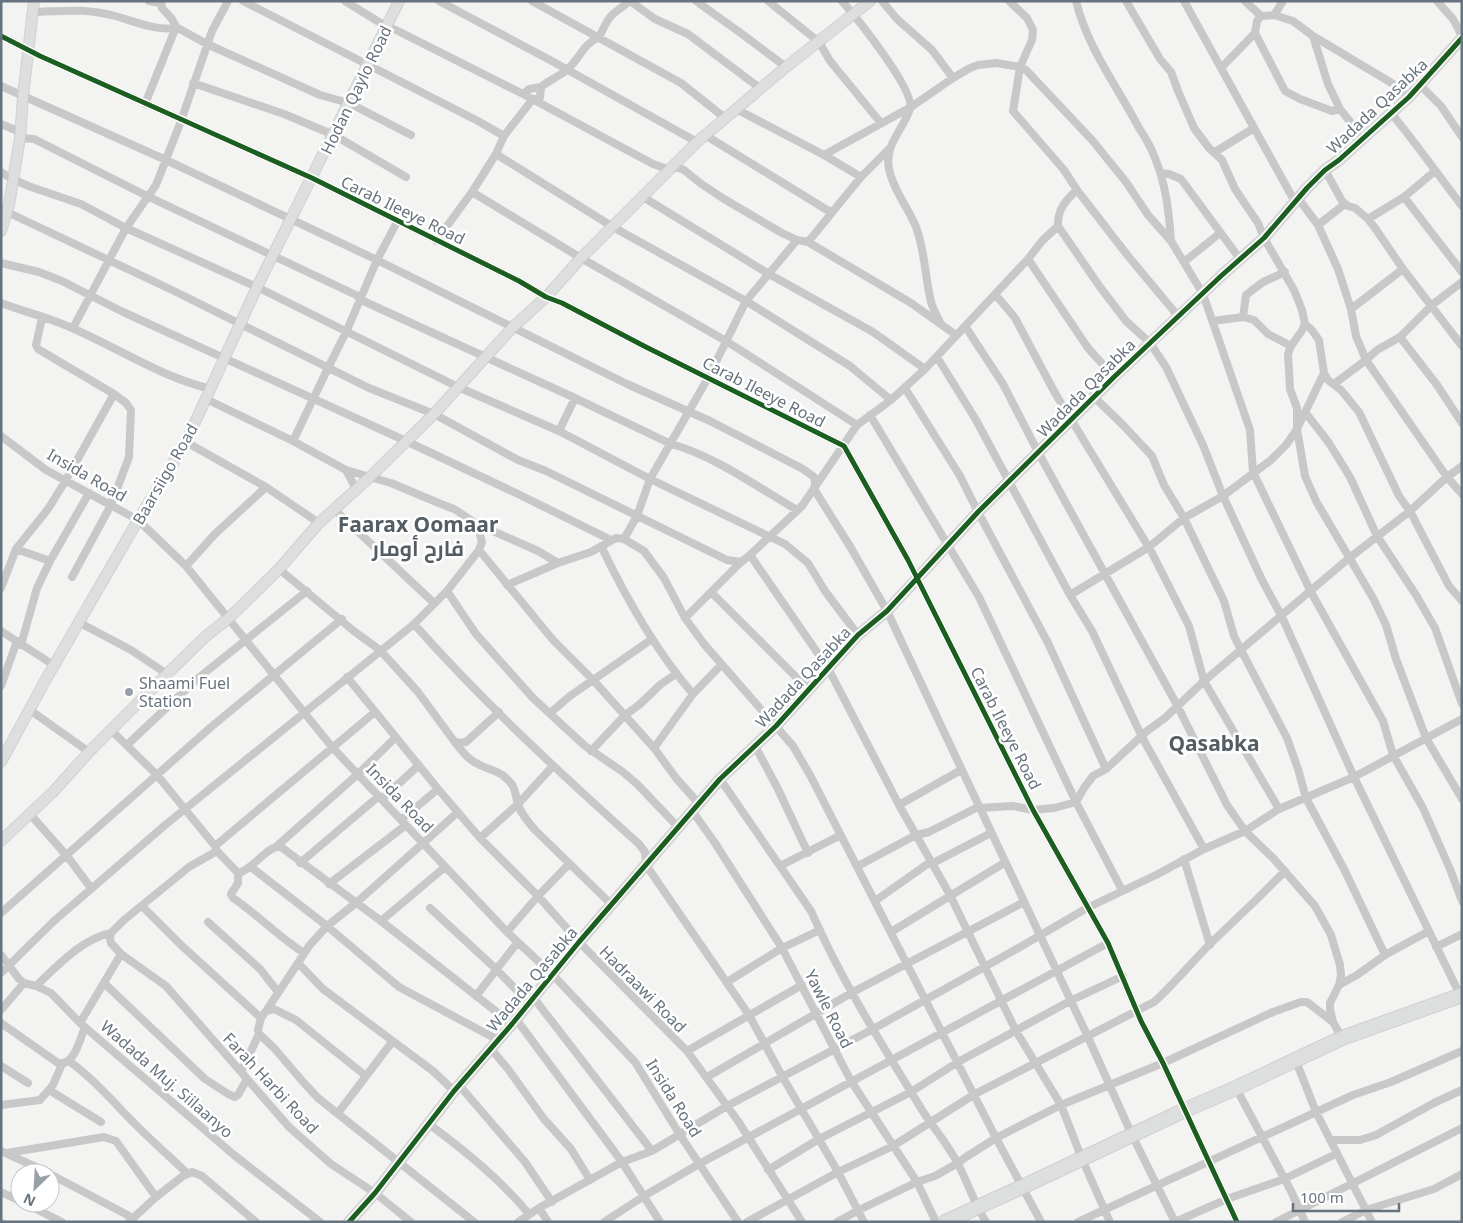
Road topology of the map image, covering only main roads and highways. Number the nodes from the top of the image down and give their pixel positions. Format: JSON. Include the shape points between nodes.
{"nodes":[{"id":1,"x":1461,"y":995,"type":"edge"},
{"id":2,"x":945,"y":1222,"type":"edge"}],
"edges":[{"from":1,"to":2,"type":"highway","via":[[1342,1038]]}]}
